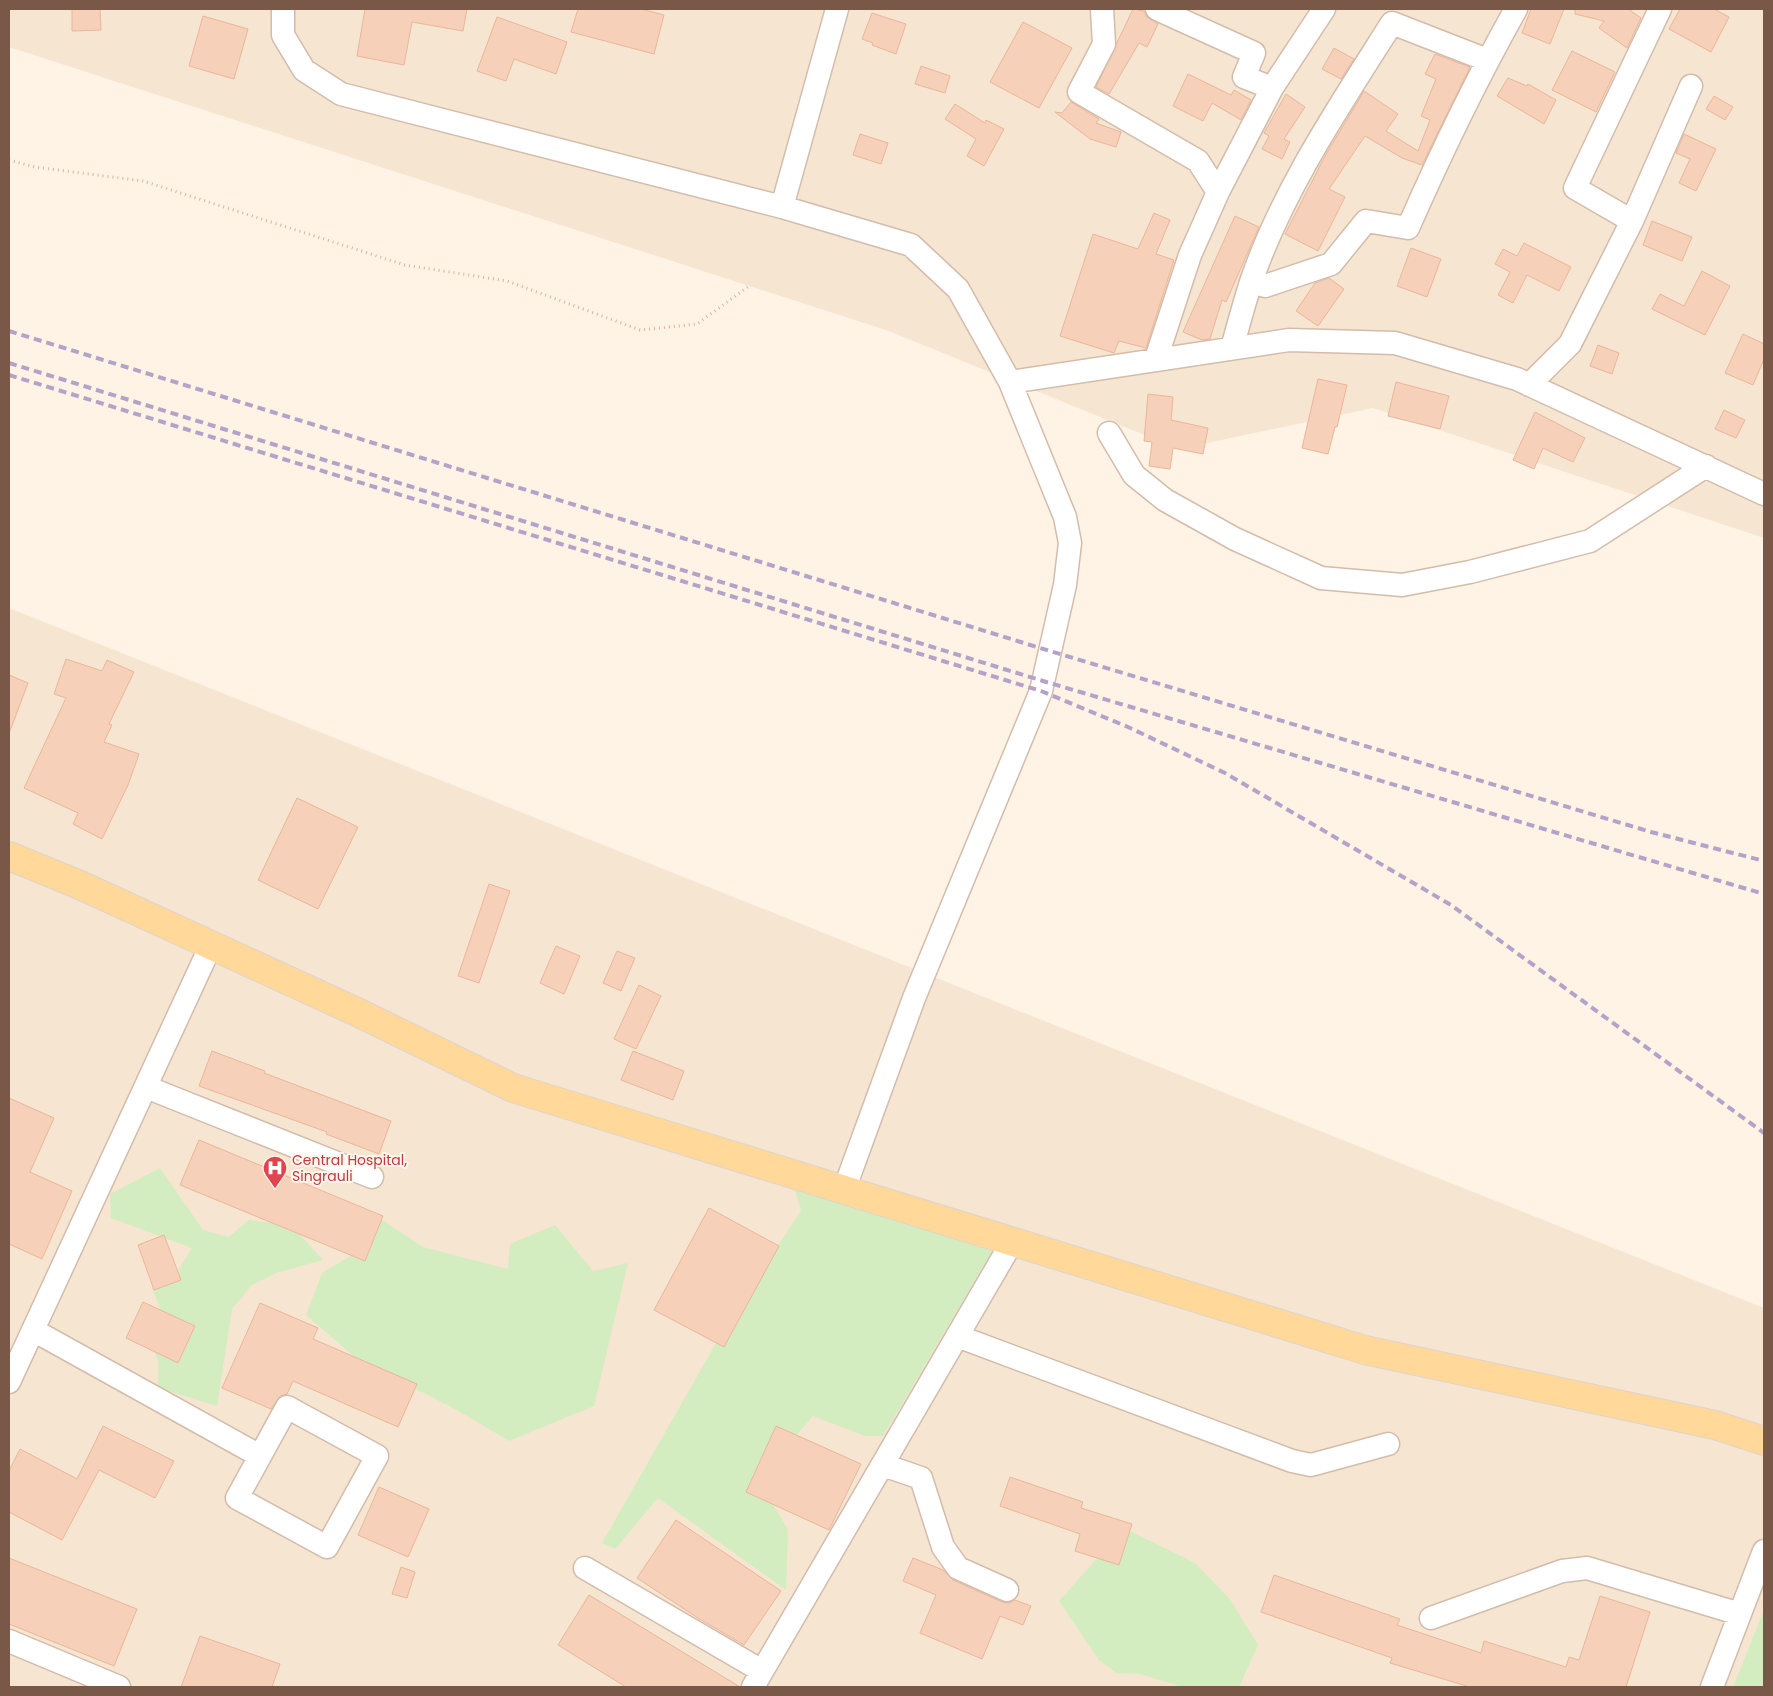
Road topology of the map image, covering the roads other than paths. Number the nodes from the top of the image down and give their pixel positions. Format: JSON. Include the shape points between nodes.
{"nodes":[{"id":1,"x":283,"y":9,"type":"edge"},
{"id":2,"x":838,"y":9,"type":"edge"},
{"id":3,"x":1102,"y":9,"type":"edge"},
{"id":4,"x":1157,"y":9,"type":"edge"},
{"id":5,"x":1324,"y":9,"type":"edge"},
{"id":6,"x":1516,"y":9,"type":"edge"},
{"id":7,"x":1660,"y":9,"type":"edge"},
{"id":8,"x":1487,"y":60,"type":"junction"},
{"id":9,"x":1691,"y":86,"type":"dead end"},
{"id":10,"x":1272,"y":88,"type":"junction"},
{"id":11,"x":1218,"y":192,"type":"junction"},
{"id":12,"x":782,"y":207,"type":"junction"},
{"id":13,"x":1632,"y":221,"type":"junction"},
{"id":14,"x":1251,"y":282,"type":"junction"},
{"id":15,"x":1232,"y":348,"type":"junction"},
{"id":16,"x":1156,"y":359,"type":"junction"},
{"id":17,"x":1010,"y":382,"type":"junction"},
{"id":18,"x":1529,"y":385,"type":"junction"},
{"id":19,"x":1109,"y":433,"type":"dead end"},
{"id":20,"x":1706,"y":466,"type":"junction"},
{"id":21,"x":1764,"y":494,"type":"edge"},
{"id":22,"x":9,"y":856,"type":"edge"},
{"id":23,"x":211,"y":945,"type":"junction"},
{"id":24,"x":146,"y":1087,"type":"junction"},
{"id":25,"x":372,"y":1178,"type":"dead end"},
{"id":26,"x":844,"y":1190,"type":"junction"},
{"id":27,"x":1012,"y":1242,"type":"junction"},
{"id":28,"x":33,"y":1330,"type":"junction"},
{"id":29,"x":957,"y":1336,"type":"junction"},
{"id":30,"x":9,"y":1382,"type":"edge"},
{"id":31,"x":1764,"y":1441,"type":"edge"},
{"id":32,"x":1388,"y":1444,"type":"dead end"},
{"id":33,"x":260,"y":1456,"type":"junction"},
{"id":34,"x":883,"y":1465,"type":"junction"},
{"id":35,"x":1764,"y":1551,"type":"edge"},
{"id":36,"x":585,"y":1568,"type":"dead end"},
{"id":37,"x":1007,"y":1590,"type":"dead end"},
{"id":38,"x":1740,"y":1614,"type":"junction"},
{"id":39,"x":1431,"y":1618,"type":"dead end"},
{"id":40,"x":9,"y":1641,"type":"edge"},
{"id":41,"x":758,"y":1679,"type":"edge"},
{"id":42,"x":119,"y":1687,"type":"edge"},
{"id":43,"x":1712,"y":1687,"type":"edge"}],
"edges":[{"from":1,"to":12,"type":"street","via":[[283,36],[304,70],[340,94]]},
{"from":2,"to":12,"type":"street"},
{"from":3,"to":11,"type":"street","via":[[1104,44],[1079,92],[1198,161]]},
{"from":4,"to":10,"type":"street","via":[[1254,53],[1244,77]]},
{"from":5,"to":10,"type":"street"},
{"from":6,"to":8,"type":"street"},
{"from":7,"to":13,"type":"street","via":[[1575,188]]},
{"from":8,"to":14,"type":"street","via":[[1408,228],[1366,221],[1331,264],[1265,286]]},
{"from":8,"to":14,"type":"street","via":[[1392,23],[1343,100],[1287,199]]},
{"from":9,"to":13,"type":"street"},
{"from":10,"to":11,"type":"street"},
{"from":11,"to":16,"type":"street","via":[[1190,255]]},
{"from":12,"to":17,"type":"street","via":[[911,245],[958,289]]},
{"from":13,"to":18,"type":"street","via":[[1570,344]]},
{"from":14,"to":15,"type":"street"},
{"from":15,"to":16,"type":"street"},
{"from":15,"to":18,"type":"street","via":[[1288,340],[1395,343]]},
{"from":16,"to":17,"type":"street"},
{"from":17,"to":26,"type":"street","via":[[1065,517],[1070,543],[1065,585],[1041,691],[914,998]]},
{"from":18,"to":20,"type":"street"},
{"from":19,"to":20,"type":"street","via":[[1134,474],[1165,500],[1236,539],[1321,578],[1402,585],[1470,572],[1590,541]]},
{"from":20,"to":21,"type":"street"},
{"from":22,"to":23,"type":"main road"},
{"from":23,"to":24,"type":"street"},
{"from":23,"to":26,"type":"main road","via":[[359,1012],[513,1088]]},
{"from":24,"to":25,"type":"street"},
{"from":24,"to":28,"type":"street"},
{"from":26,"to":27,"type":"main road"},
{"from":27,"to":29,"type":"street"},
{"from":27,"to":31,"type":"main road","via":[[1365,1350],[1715,1425]]},
{"from":28,"to":30,"type":"street"},
{"from":28,"to":33,"type":"street"},
{"from":29,"to":32,"type":"street","via":[[1292,1462],[1311,1465]]},
{"from":29,"to":34,"type":"street"},
{"from":33,"to":33,"type":"street","via":[[288,1407],[377,1456],[327,1547],[237,1498]]},
{"from":34,"to":37,"type":"street","via":[[921,1478],[942,1547],[958,1568]]},
{"from":34,"to":41,"type":"street"},
{"from":35,"to":38,"type":"street"},
{"from":36,"to":41,"type":"street"},
{"from":38,"to":39,"type":"street","via":[[1587,1568],[1562,1571]]},
{"from":38,"to":43,"type":"street"},
{"from":40,"to":42,"type":"street"}]}
